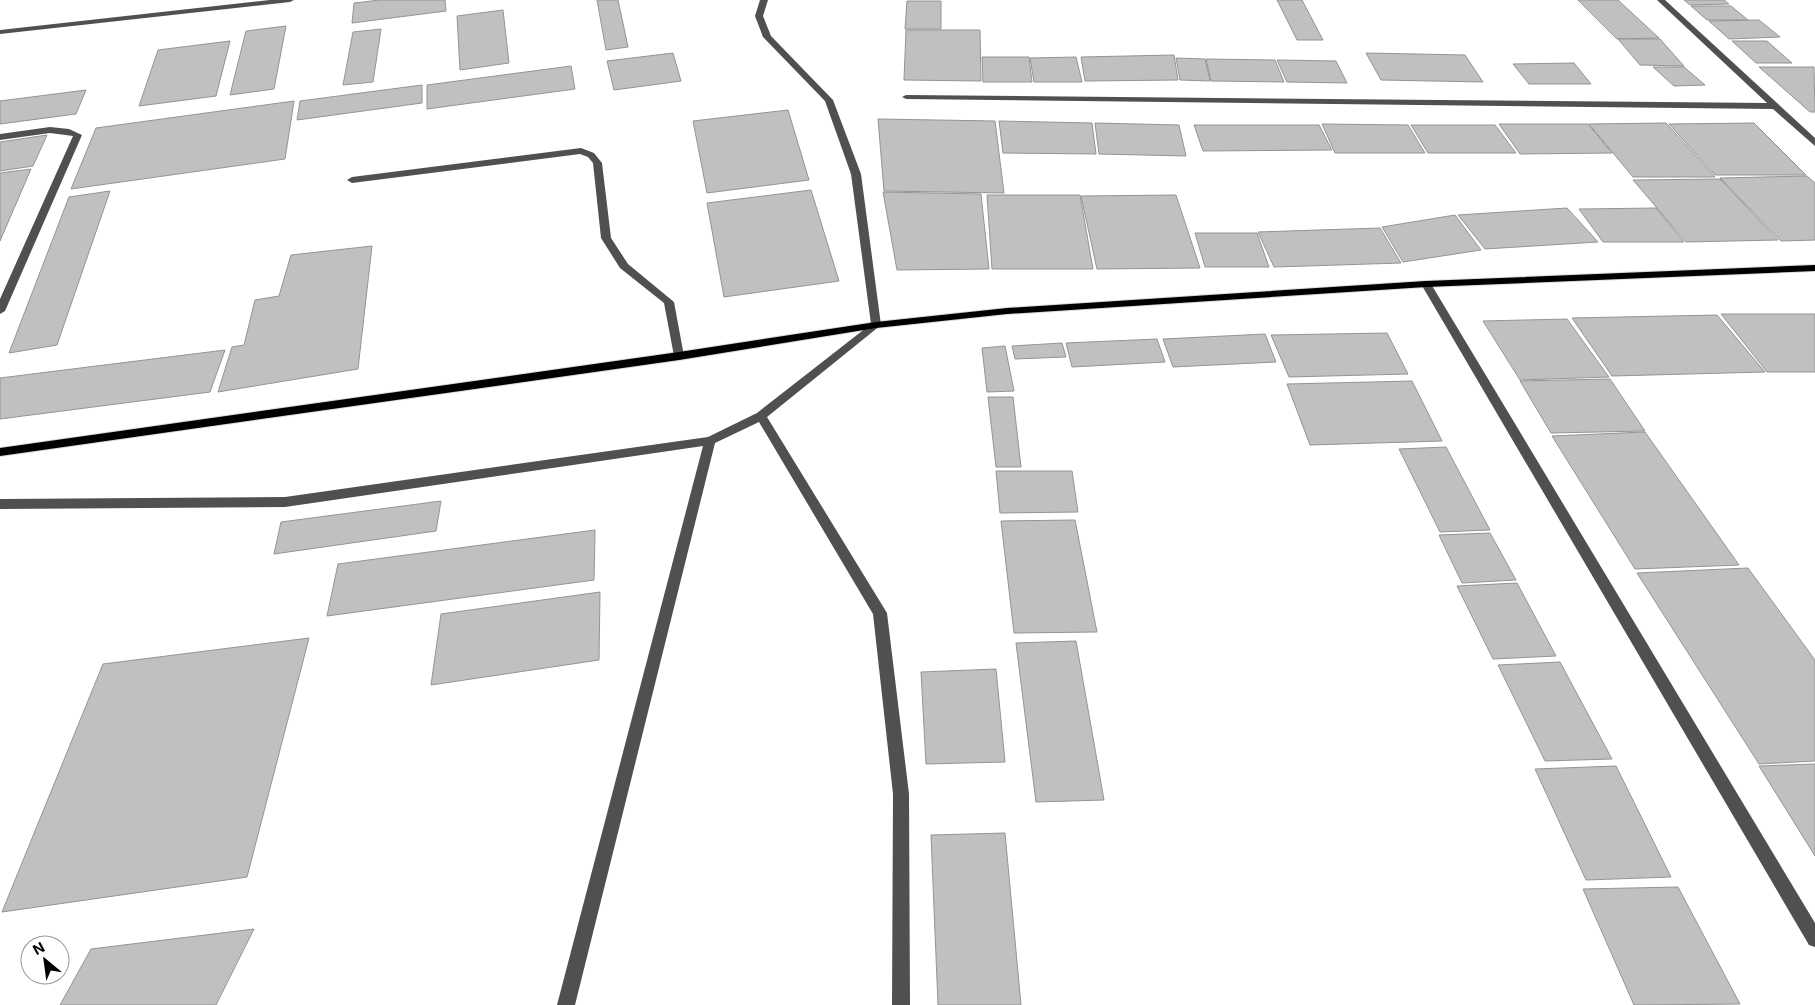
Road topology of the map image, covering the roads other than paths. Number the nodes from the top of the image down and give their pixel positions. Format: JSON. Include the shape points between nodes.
{"nodes":[{"id":1,"x":290,"y":0,"type":"edge"},
{"id":2,"x":764,"y":0,"type":"edge"},
{"id":3,"x":1661,"y":0,"type":"edge"},
{"id":4,"x":0,"y":32,"type":"edge"},
{"id":5,"x":906,"y":97,"type":"dead end"},
{"id":6,"x":1774,"y":106,"type":"junction"},
{"id":7,"x":0,"y":137,"type":"edge"},
{"id":8,"x":1815,"y":143,"type":"edge"},
{"id":9,"x":352,"y":180,"type":"dead end"},
{"id":10,"x":1815,"y":268,"type":"edge"},
{"id":11,"x":1426,"y":284,"type":"junction"},
{"id":12,"x":0,"y":311,"type":"edge"},
{"id":13,"x":876,"y":325,"type":"junction"},
{"id":14,"x":679,"y":356,"type":"junction"},
{"id":15,"x":762,"y":416,"type":"junction"},
{"id":16,"x":710,"y":441,"type":"junction"},
{"id":17,"x":0,"y":452,"type":"edge"},
{"id":18,"x":0,"y":504,"type":"edge"},
{"id":19,"x":1815,"y":939,"type":"edge"},
{"id":20,"x":566,"y":1005,"type":"edge"},
{"id":21,"x":901,"y":1005,"type":"edge"}],
"edges":[{"from":1,"to":4,"type":"street"},
{"from":2,"to":13,"type":"street","via":[[759,16],[767,37],[829,100],[856,174]]},
{"from":3,"to":6,"type":"street"},
{"from":5,"to":6,"type":"street"},
{"from":6,"to":8,"type":"street"},
{"from":7,"to":12,"type":"street","via":[[56,130],[78,135]]},
{"from":9,"to":14,"type":"street","via":[[538,155],[581,151],[591,155],[597,163],[606,238],[624,266],[668,302]]},
{"from":10,"to":11,"type":"main road"},
{"from":11,"to":13,"type":"main road","via":[[1007,311]]},
{"from":11,"to":19,"type":"street"},
{"from":13,"to":14,"type":"main road"},
{"from":13,"to":15,"type":"street"},
{"from":14,"to":17,"type":"main road"},
{"from":15,"to":16,"type":"street"},
{"from":15,"to":21,"type":"street","via":[[880,612],[900,794]]},
{"from":16,"to":18,"type":"street","via":[[285,502]]},
{"from":16,"to":20,"type":"street"}]}
